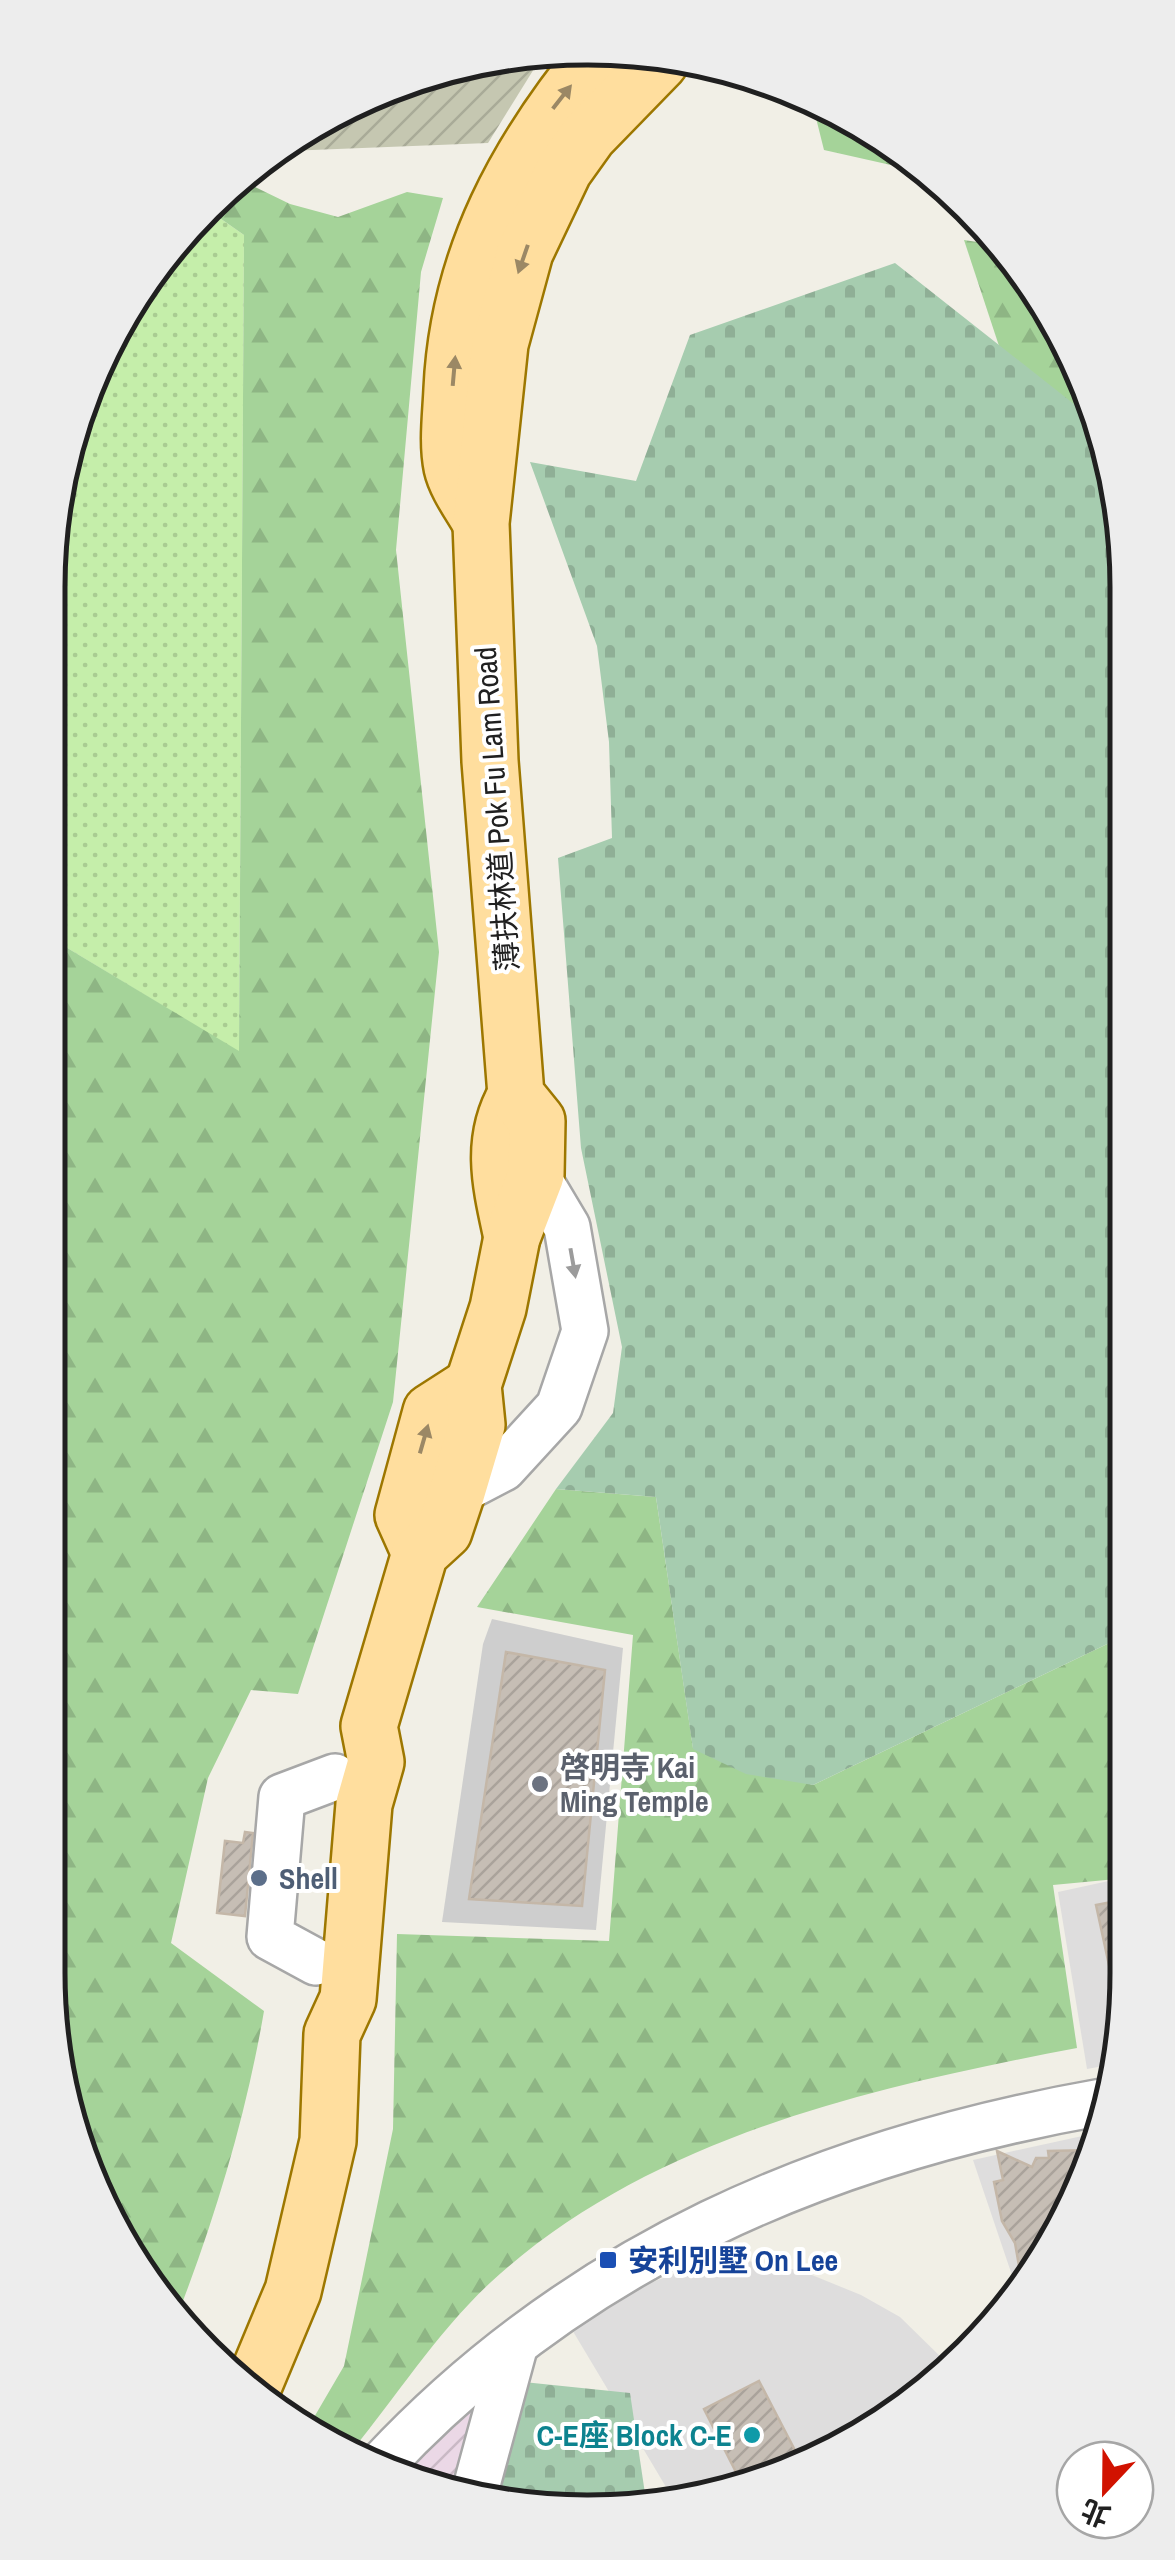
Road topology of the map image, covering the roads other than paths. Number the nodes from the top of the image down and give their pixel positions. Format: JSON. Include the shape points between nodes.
{"nodes":[{"id":1,"x":592,"y":65,"type":"edge"},
{"id":2,"x":653,"y":69,"type":"edge"},
{"id":3,"x":546,"y":158,"type":"junction"},
{"id":4,"x":516,"y":1095,"type":"junction"},
{"id":5,"x":536,"y":1175,"type":"junction"},
{"id":6,"x":512,"y":1237,"type":"junction"},
{"id":7,"x":473,"y":1385,"type":"junction"},
{"id":8,"x":457,"y":1492,"type":"junction"},
{"id":9,"x":420,"y":1553,"type":"junction"},
{"id":10,"x":369,"y":1726,"type":"junction"},
{"id":11,"x":332,"y":2034,"type":"junction"},
{"id":12,"x":1093,"y":2103,"type":"edge"},
{"id":13,"x":514,"y":2348,"type":"junction"},
{"id":14,"x":257,"y":2377,"type":"edge"},
{"id":15,"x":390,"y":2456,"type":"edge"},
{"id":16,"x":477,"y":2483,"type":"edge"}],
"edges":[{"from":3,"to":1,"type":"main road","name":"薄扶林道 Pok Fu Lam Road","one_way":true},
{"from":2,"to":3,"type":"main road","name":"薄扶林道 Pok Fu Lam Road","via":[[589,136]]},
{"from":3,"to":4,"type":"main road","name":"薄扶林道 Pok Fu Lam Road","via":[[475,256],[455,352],[452,468],[481,523],[490,761]]},
{"from":4,"to":5,"type":"main road","name":"薄扶林道 Pok Fu Lam Road","via":[[537,1121]]},
{"from":4,"to":6,"type":"main road","name":"薄扶林道 Pok Fu Lam Road","via":[[501,1121],[497,1169]]},
{"from":5,"to":6,"type":"main road","name":"薄扶林道 Pok Fu Lam Road"},
{"from":5,"to":8,"type":"street","one_way":true,"via":[[567,1227],[585,1331],[559,1407],[503,1468]]},
{"from":6,"to":7,"type":"main road","name":"薄扶林道 Pok Fu Lam Road"},
{"from":7,"to":8,"type":"main road","name":"薄扶林道 Pok Fu Lam Road","via":[[477,1425]]},
{"from":9,"to":7,"type":"main road","one_way":true,"via":[[402,1514],[431,1412]]},
{"from":8,"to":9,"type":"main road","name":"薄扶林道 Pok Fu Lam Road","via":[[444,1531]]},
{"from":9,"to":10,"type":"main road","name":"薄扶林道 Pok Fu Lam Road"},
{"from":10,"to":11,"type":"main road","name":"薄扶林道 Pok Fu Lam Road","via":[[376,1762],[364,1804],[348,2000]]},
{"from":10,"to":11,"type":"main road","name":"薄扶林道 Pok Fu Lam Road","via":[[342,1750],[328,1801],[310,1992]]},
{"from":11,"to":14,"type":"main road","name":"薄扶林道 Pok Fu Lam Road","via":[[328,2141],[293,2291]]},
{"from":12,"to":13,"type":"street","via":[[842,2168],[703,2224],[587,2289]]},
{"from":13,"to":15,"type":"street"},
{"from":13,"to":16,"type":"street"}]}
